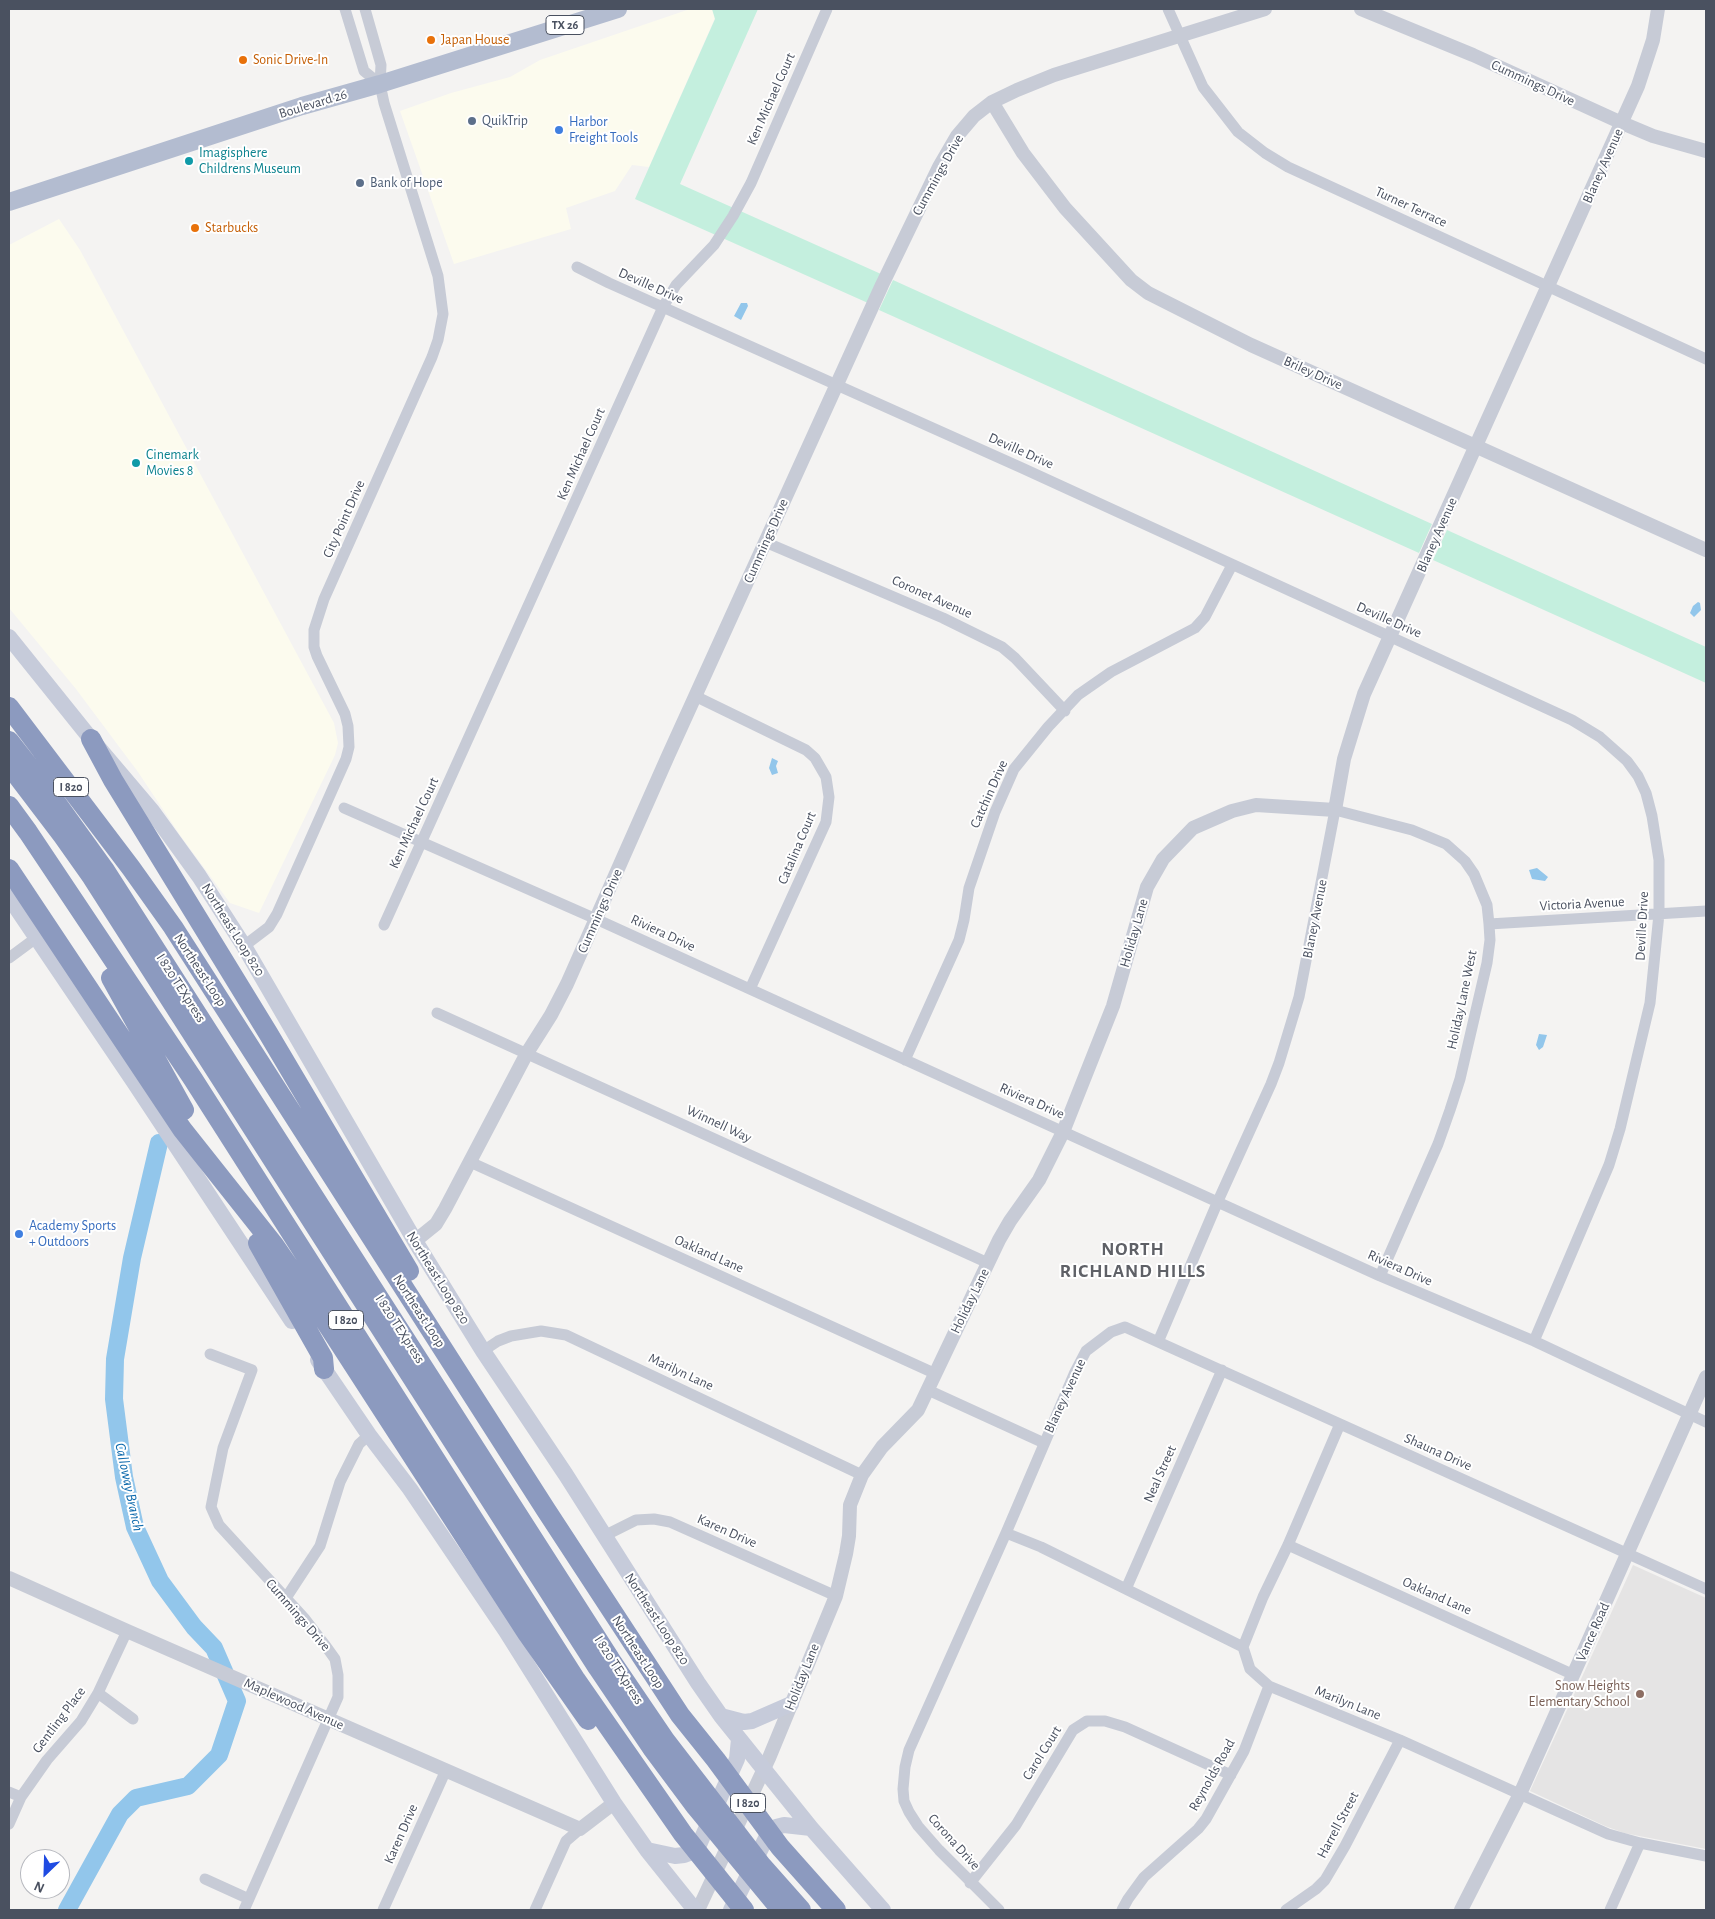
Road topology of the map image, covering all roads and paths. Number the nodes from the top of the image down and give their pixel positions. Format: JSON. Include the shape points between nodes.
{"nodes":[{"id":1,"x":345,"y":9,"type":"edge"},
{"id":2,"x":365,"y":9,"type":"edge"},
{"id":3,"x":618,"y":9,"type":"edge"},
{"id":4,"x":827,"y":9,"type":"edge"},
{"id":5,"x":1168,"y":9,"type":"edge"},
{"id":6,"x":1265,"y":9,"type":"edge"},
{"id":7,"x":1361,"y":9,"type":"edge"},
{"id":8,"x":1658,"y":9,"type":"edge"},
{"id":9,"x":578,"y":15,"type":"edge"},
{"id":10,"x":1179,"y":35,"type":"junction"},
{"id":11,"x":380,"y":84,"type":"junction"},
{"id":12,"x":992,"y":102,"type":"junction"},
{"id":13,"x":1622,"y":123,"type":"junction"},
{"id":14,"x":1706,"y":151,"type":"edge"},
{"id":15,"x":9,"y":202,"type":"edge"},
{"id":16,"x":577,"y":267,"type":"dead end"},
{"id":17,"x":1548,"y":287,"type":"junction"},
{"id":18,"x":663,"y":307,"type":"junction"},
{"id":19,"x":1706,"y":359,"type":"edge"},
{"id":20,"x":837,"y":384,"type":"junction"},
{"id":21,"x":1477,"y":447,"type":"junction"},
{"id":22,"x":765,"y":542,"type":"junction"},
{"id":23,"x":1706,"y":550,"type":"edge"},
{"id":24,"x":1232,"y":565,"type":"junction"},
{"id":25,"x":9,"y":637,"type":"edge"},
{"id":26,"x":1390,"y":637,"type":"junction"},
{"id":27,"x":695,"y":696,"type":"junction"},
{"id":28,"x":9,"y":707,"type":"edge"},
{"id":29,"x":1065,"y":711,"type":"junction"},
{"id":30,"x":90,"y":739,"type":"junction"},
{"id":31,"x":9,"y":741,"type":"edge"},
{"id":32,"x":9,"y":765,"type":"edge"},
{"id":33,"x":9,"y":806,"type":"edge"},
{"id":34,"x":344,"y":808,"type":"dead end"},
{"id":35,"x":1335,"y":810,"type":"junction"},
{"id":36,"x":9,"y":822,"type":"edge"},
{"id":37,"x":422,"y":842,"type":"junction"},
{"id":38,"x":9,"y":869,"type":"edge"},
{"id":39,"x":9,"y":897,"type":"edge"},
{"id":40,"x":1706,"y":910,"type":"edge"},
{"id":41,"x":1660,"y":914,"type":"junction"},
{"id":42,"x":596,"y":919,"type":"junction"},
{"id":43,"x":1489,"y":924,"type":"junction"},
{"id":44,"x":384,"y":925,"type":"dead end"},
{"id":45,"x":36,"y":938,"type":"junction"},
{"id":46,"x":244,"y":946,"type":"junction"},
{"id":47,"x":9,"y":958,"type":"edge"},
{"id":48,"x":750,"y":989,"type":"junction"},
{"id":49,"x":437,"y":1012,"type":"dead end"},
{"id":50,"x":527,"y":1053,"type":"junction"},
{"id":51,"x":905,"y":1060,"type":"junction"},
{"id":52,"x":137,"y":1074,"type":"junction"},
{"id":53,"x":1063,"y":1132,"type":"junction"},
{"id":54,"x":470,"y":1162,"type":"junction"},
{"id":55,"x":1218,"y":1201,"type":"junction"},
{"id":56,"x":415,"y":1241,"type":"junction"},
{"id":57,"x":988,"y":1263,"type":"junction"},
{"id":58,"x":1380,"y":1276,"type":"junction"},
{"id":59,"x":422,"y":1315,"type":"junction"},
{"id":60,"x":1158,"y":1342,"type":"junction"},
{"id":61,"x":1534,"y":1342,"type":"junction"},
{"id":62,"x":483,"y":1351,"type":"junction"},
{"id":63,"x":210,"y":1354,"type":"dead end"},
{"id":64,"x":324,"y":1369,"type":"junction"},
{"id":65,"x":1222,"y":1370,"type":"junction"},
{"id":66,"x":936,"y":1374,"type":"junction"},
{"id":67,"x":1706,"y":1377,"type":"edge"},
{"id":68,"x":928,"y":1390,"type":"junction"},
{"id":69,"x":1689,"y":1415,"type":"junction"},
{"id":70,"x":1706,"y":1422,"type":"edge"},
{"id":71,"x":1340,"y":1424,"type":"junction"},
{"id":72,"x":369,"y":1434,"type":"junction"},
{"id":73,"x":1044,"y":1443,"type":"junction"},
{"id":74,"x":862,"y":1475,"type":"junction"},
{"id":75,"x":1006,"y":1533,"type":"junction"},
{"id":76,"x":604,"y":1536,"type":"junction"},
{"id":77,"x":1288,"y":1545,"type":"junction"},
{"id":78,"x":1628,"y":1554,"type":"junction"},
{"id":79,"x":9,"y":1578,"type":"edge"},
{"id":80,"x":1126,"y":1589,"type":"junction"},
{"id":81,"x":1706,"y":1589,"type":"edge"},
{"id":82,"x":836,"y":1596,"type":"junction"},
{"id":83,"x":286,"y":1598,"type":"junction"},
{"id":84,"x":127,"y":1631,"type":"junction"},
{"id":85,"x":1243,"y":1647,"type":"junction"},
{"id":86,"x":1574,"y":1675,"type":"junction"},
{"id":87,"x":1268,"y":1686,"type":"junction"},
{"id":88,"x":98,"y":1693,"type":"junction"},
{"id":89,"x":791,"y":1704,"type":"junction"},
{"id":90,"x":721,"y":1716,"type":"junction"},
{"id":91,"x":134,"y":1719,"type":"dead end"},
{"id":92,"x":328,"y":1720,"type":"junction"},
{"id":93,"x":740,"y":1739,"type":"junction"},
{"id":94,"x":1400,"y":1740,"type":"junction"},
{"id":95,"x":908,"y":1755,"type":"joint"},
{"id":96,"x":764,"y":1769,"type":"junction"},
{"id":97,"x":446,"y":1770,"type":"junction"},
{"id":98,"x":1231,"y":1776,"type":"junction"},
{"id":99,"x":9,"y":1792,"type":"edge"},
{"id":100,"x":1520,"y":1794,"type":"junction"},
{"id":101,"x":22,"y":1797,"type":"junction"},
{"id":102,"x":700,"y":1799,"type":"junction"},
{"id":103,"x":614,"y":1803,"type":"junction"},
{"id":104,"x":9,"y":1824,"type":"edge"},
{"id":105,"x":811,"y":1828,"type":"junction"},
{"id":106,"x":580,"y":1829,"type":"junction"},
{"id":107,"x":683,"y":1834,"type":"junction"},
{"id":108,"x":1640,"y":1843,"type":"junction"},
{"id":109,"x":648,"y":1850,"type":"junction"},
{"id":110,"x":1706,"y":1856,"type":"edge"},
{"id":111,"x":759,"y":1873,"type":"junction"},
{"id":112,"x":205,"y":1879,"type":"dead end"},
{"id":113,"x":970,"y":1883,"type":"junction"},
{"id":114,"x":247,"y":1905,"type":"edge"},
{"id":115,"x":383,"y":1910,"type":"edge"},
{"id":116,"x":535,"y":1910,"type":"edge"},
{"id":117,"x":696,"y":1910,"type":"edge"},
{"id":118,"x":739,"y":1910,"type":"edge"},
{"id":119,"x":781,"y":1910,"type":"edge"},
{"id":120,"x":801,"y":1910,"type":"edge"},
{"id":121,"x":836,"y":1910,"type":"edge"},
{"id":122,"x":883,"y":1910,"type":"edge"},
{"id":123,"x":999,"y":1910,"type":"edge"},
{"id":124,"x":1122,"y":1910,"type":"edge"},
{"id":125,"x":1286,"y":1910,"type":"edge"},
{"id":126,"x":1461,"y":1910,"type":"edge"},
{"id":127,"x":1610,"y":1910,"type":"edge"}],
"edges":[{"from":1,"to":11,"type":"street","name":"City Point Drive","via":[[364,71]]},
{"from":2,"to":11,"type":"street","name":"City Point Drive","via":[[381,65]]},
{"from":3,"to":9,"type":"main road","name":"Boulevard 26","number":"TX 26"},
{"from":4,"to":18,"type":"street","name":"Ken Michael Court","via":[[733,216],[714,244],[676,285]]},
{"from":5,"to":10,"type":"street","name":"Turner Terrace"},
{"from":6,"to":10,"type":"street","name":"Cummings Drive"},
{"from":7,"to":13,"type":"street","name":"Cummings Drive"},
{"from":8,"to":13,"type":"street","name":"Blaney Avenue","via":[[1638,86]]},
{"from":9,"to":11,"type":"main road","name":"Boulevard 26","number":"TX 26"},
{"from":10,"to":12,"type":"street","name":"Cummings Drive","via":[[1054,75]]},
{"from":10,"to":17,"type":"street","name":"Turner Terrace","via":[[1196,75],[1218,108],[1238,132],[1265,153],[1288,167]]},
{"from":11,"to":15,"type":"main road","name":"Boulevard 26","number":"TX 26","via":[[302,106]]},
{"from":11,"to":46,"type":"street","name":"City Point Drive","via":[[438,276],[443,314],[432,357],[324,599],[314,630],[317,656],[348,726],[346,759],[277,914],[269,927]]},
{"from":12,"to":20,"type":"street","name":"Cummings Drive","via":[[963,129],[939,167]]},
{"from":12,"to":21,"type":"street","name":"Briley Drive","via":[[1028,160],[1065,208],[1131,280],[1148,293],[1251,345]]},
{"from":13,"to":14,"type":"street","name":"Cummings Drive","via":[[1661,139]]},
{"from":13,"to":17,"type":"street","name":"Blaney Avenue"},
{"from":16,"to":18,"type":"street","name":"Deville Drive"},
{"from":17,"to":19,"type":"street","name":"Turner Terrace"},
{"from":17,"to":21,"type":"street","name":"Blaney Avenue"},
{"from":18,"to":20,"type":"street","name":"Deville Drive"},
{"from":18,"to":37,"type":"street","name":"Ken Michael Court"},
{"from":20,"to":22,"type":"street","name":"Cummings Drive"},
{"from":20,"to":24,"type":"street","name":"Deville Drive"},
{"from":21,"to":23,"type":"street","name":"Briley Drive"},
{"from":21,"to":26,"type":"street","name":"Blaney Avenue"},
{"from":22,"to":27,"type":"street","name":"Cummings Drive"},
{"from":22,"to":29,"type":"street","name":"Coronet Avenue","via":[[943,618],[1002,647]]},
{"from":24,"to":26,"type":"street","name":"Deville Drive"},
{"from":24,"to":29,"type":"street","name":"Catchin Drive","via":[[1205,617],[1195,628],[1111,672],[1078,695]]},
{"from":25,"to":30,"type":"main road","name":"Northeast Loop 820"},
{"from":26,"to":35,"type":"street","name":"Blaney Avenue","via":[[1354,724]]},
{"from":26,"to":41,"type":"street","name":"Deville Drive","via":[[1572,720],[1600,737],[1627,761],[1646,793],[1652,816],[1659,860]]},
{"from":27,"to":42,"type":"street","name":"Cummings Drive"},
{"from":27,"to":48,"type":"street","name":"Catalina Court","via":[[806,750],[821,766],[826,778],[829,796],[826,822]]},
{"from":28,"to":59,"type":"highway","name":"Northeast Loop","number":"I 820","via":[[173,927]]},
{"from":29,"to":51,"type":"street","name":"Catchin Drive","via":[[1014,769],[995,812],[969,888],[958,940]]},
{"from":30,"to":46,"type":"main road","name":"Northeast Loop 820","via":[[152,811]]},
{"from":30,"to":59,"type":"highway","via":[[418,1285]]},
{"from":31,"to":102,"type":"highway","name":"I 820 TEXpress","via":[[104,869]]},
{"from":32,"to":102,"type":"highway","name":"I 820 TEXpress","via":[[92,878],[598,1668],[652,1748]]},
{"from":33,"to":107,"type":"highway","number":"I 820","via":[[198,1088],[576,1680]]},
{"from":34,"to":37,"type":"street","name":"Riviera Drive"},
{"from":35,"to":43,"type":"street","name":"Holiday Lane West","via":[[1412,830],[1446,844],[1474,874],[1486,905]]},
{"from":35,"to":53,"type":"street","name":"Holiday Lane","via":[[1256,805],[1232,811],[1193,828],[1164,859],[1147,887],[1113,1006]]},
{"from":35,"to":55,"type":"street","name":"Blaney Avenue","via":[[1299,997],[1271,1084]]},
{"from":36,"to":64,"type":"highway","via":[[85,931],[323,1358]]},
{"from":37,"to":42,"type":"street","name":"Riviera Drive"},
{"from":37,"to":44,"type":"street","name":"Ken Michael Court"},
{"from":38,"to":52,"type":"highway"},
{"from":39,"to":45,"type":"main road"},
{"from":40,"to":41,"type":"street","name":"Victoria Avenue"},
{"from":41,"to":43,"type":"street","name":"Victoria Avenue"},
{"from":41,"to":61,"type":"street","name":"Deville Drive","via":[[1650,1003],[1620,1130],[1609,1165]]},
{"from":42,"to":48,"type":"street","name":"Riviera Drive"},
{"from":42,"to":50,"type":"street","name":"Cummings Drive","via":[[551,1015]]},
{"from":43,"to":58,"type":"street","name":"Holiday Lane West","via":[[1487,963],[1460,1079],[1438,1144]]},
{"from":45,"to":47,"type":"street"},
{"from":45,"to":52,"type":"main road"},
{"from":46,"to":56,"type":"main road","name":"Northeast Loop 820"},
{"from":48,"to":51,"type":"street","name":"Riviera Drive"},
{"from":49,"to":50,"type":"street","name":"Winnell Way"},
{"from":50,"to":54,"type":"street","name":"Cummings Drive"},
{"from":50,"to":57,"type":"street","name":"Winnell Way"},
{"from":51,"to":53,"type":"street","name":"Riviera Drive"},
{"from":52,"to":64,"type":"main road","via":[[178,1149]]},
{"from":52,"to":107,"type":"highway","via":[[274,1245],[564,1688],[671,1829]]},
{"from":53,"to":55,"type":"street","name":"Riviera Drive"},
{"from":53,"to":57,"type":"street","name":"Holiday Lane","via":[[1039,1180],[1010,1221]]},
{"from":54,"to":56,"type":"street","name":"Cummings Drive","via":[[436,1224]]},
{"from":54,"to":66,"type":"street","name":"Oakland Lane"},
{"from":55,"to":58,"type":"street","name":"Riviera Drive"},
{"from":55,"to":60,"type":"street","name":"Blaney Avenue"},
{"from":56,"to":62,"type":"main road","name":"Northeast Loop 820"},
{"from":57,"to":66,"type":"street","name":"Holiday Lane"},
{"from":58,"to":61,"type":"street","name":"Riviera Drive"},
{"from":59,"to":121,"type":"highway","name":"Northeast Loop","number":"I 820","via":[[680,1715],[780,1847]]},
{"from":60,"to":65,"type":"street","name":"Shauna Drive"},
{"from":60,"to":73,"type":"street","name":"Blaney Avenue","via":[[1125,1327],[1111,1332],[1086,1351]]},
{"from":61,"to":69,"type":"street","name":"Riviera Drive"},
{"from":62,"to":74,"type":"street","name":"Marilyn Lane","via":[[498,1341],[518,1335],[541,1331],[566,1335]]},
{"from":62,"to":76,"type":"main road","name":"Northeast Loop 820"},
{"from":63,"to":83,"type":"street","name":"Cummings Drive","via":[[252,1370],[223,1448],[211,1507],[219,1525]]},
{"from":64,"to":72,"type":"main road"},
{"from":65,"to":71,"type":"street","name":"Shauna Drive"},
{"from":65,"to":80,"type":"street","name":"Neal Street"},
{"from":66,"to":68,"type":"street","name":"Holiday Lane"},
{"from":67,"to":69,"type":"street","name":"Vance Road"},
{"from":68,"to":73,"type":"street"},
{"from":68,"to":74,"type":"street","name":"Holiday Lane","via":[[918,1410],[882,1447]]},
{"from":69,"to":70,"type":"street","name":"Riviera Drive"},
{"from":69,"to":78,"type":"street","name":"Vance Road"},
{"from":71,"to":77,"type":"street"},
{"from":71,"to":78,"type":"street","name":"Shauna Drive"},
{"from":72,"to":83,"type":"street","via":[[359,1444],[344,1473],[320,1546]]},
{"from":72,"to":103,"type":"main road","via":[[414,1494],[506,1631]]},
{"from":73,"to":75,"type":"street","name":"Blaney Avenue"},
{"from":74,"to":82,"type":"street","name":"Holiday Lane","via":[[850,1505],[849,1536]]},
{"from":75,"to":80,"type":"street"},
{"from":75,"to":95,"type":"street","name":"Blaney Avenue"},
{"from":76,"to":82,"type":"street","name":"Karen Drive","via":[[636,1520],[670,1522]]},
{"from":76,"to":90,"type":"main road","name":"Northeast Loop 820"},
{"from":77,"to":85,"type":"street"},
{"from":77,"to":86,"type":"street","name":"Oakland Lane"},
{"from":78,"to":81,"type":"street","name":"Shauna Drive"},
{"from":78,"to":86,"type":"street","name":"Vance Road"},
{"from":79,"to":84,"type":"street","name":"Maplewood Avenue"},
{"from":80,"to":85,"type":"street"},
{"from":82,"to":89,"type":"street","name":"Holiday Lane"},
{"from":83,"to":92,"type":"street","name":"Cummings Drive","via":[[335,1659],[338,1697]]},
{"from":84,"to":88,"type":"street","name":"Gentling Place"},
{"from":84,"to":92,"type":"street","name":"Maplewood Avenue"},
{"from":85,"to":87,"type":"street","name":"Marilyn Lane","via":[[1250,1669]]},
{"from":86,"to":100,"type":"street","name":"Vance Road"},
{"from":87,"to":94,"type":"street","name":"Marilyn Lane"},
{"from":87,"to":98,"type":"street","name":"Reynolds Road"},
{"from":88,"to":91,"type":"street"},
{"from":88,"to":101,"type":"street","name":"Gentling Place","via":[[81,1721],[47,1760]]},
{"from":89,"to":90,"type":"main road","via":[[744,1722]]},
{"from":89,"to":96,"type":"street","name":"Holiday Lane"},
{"from":90,"to":93,"type":"main road","name":"Northeast Loop 820"},
{"from":92,"to":97,"type":"street","name":"Maplewood Avenue"},
{"from":92,"to":114,"type":"street","name":"Cummings Drive"},
{"from":93,"to":96,"type":"main road","name":"Northeast Loop 820"},
{"from":93,"to":109,"type":"main road","via":[[737,1760],[698,1847],[675,1856]]},
{"from":94,"to":100,"type":"street","name":"Marilyn Lane"},
{"from":94,"to":125,"type":"street","name":"Harrell Street","via":[[1325,1880]]},
{"from":95,"to":113,"type":"street","name":"Corona Drive","via":[[903,1788],[909,1812]]},
{"from":96,"to":105,"type":"main road","name":"Northeast Loop 820"},
{"from":96,"to":117,"type":"street","name":"Holiday Lane"},
{"from":97,"to":106,"type":"street","name":"Maplewood Avenue"},
{"from":97,"to":115,"type":"street","name":"Karen Drive"},
{"from":98,"to":113,"type":"street","name":"Carol Court","via":[[1125,1727],[1105,1721],[1088,1721],[1073,1730],[1016,1825]]},
{"from":98,"to":124,"type":"street","name":"Reynolds Road","via":[[1198,1829],[1144,1877]]},
{"from":99,"to":101,"type":"street"},
{"from":100,"to":108,"type":"street","name":"Marilyn Lane","via":[[1608,1834]]},
{"from":100,"to":126,"type":"street","name":"Vance Road"},
{"from":101,"to":104,"type":"street","name":"Gentling Place"},
{"from":102,"to":111,"type":"highway","name":"I 820 TEXpress"},
{"from":103,"to":106,"type":"street"},
{"from":103,"to":109,"type":"main road"},
{"from":105,"to":118,"type":"main road","via":[[784,1825],[768,1834]]},
{"from":105,"to":122,"type":"main road","name":"Northeast Loop 820"},
{"from":106,"to":116,"type":"street","via":[[566,1841]]},
{"from":107,"to":118,"type":"highway","number":"I 820"},
{"from":108,"to":110,"type":"street","name":"Marilyn Lane"},
{"from":108,"to":127,"type":"street"},
{"from":109,"to":117,"type":"main road"},
{"from":111,"to":119,"type":"highway","name":"I 820 TEXpress"},
{"from":111,"to":120,"type":"highway","name":"I 820 TEXpress"},
{"from":112,"to":114,"type":"street"},
{"from":113,"to":123,"type":"street","name":"Corona Drive"}]}
